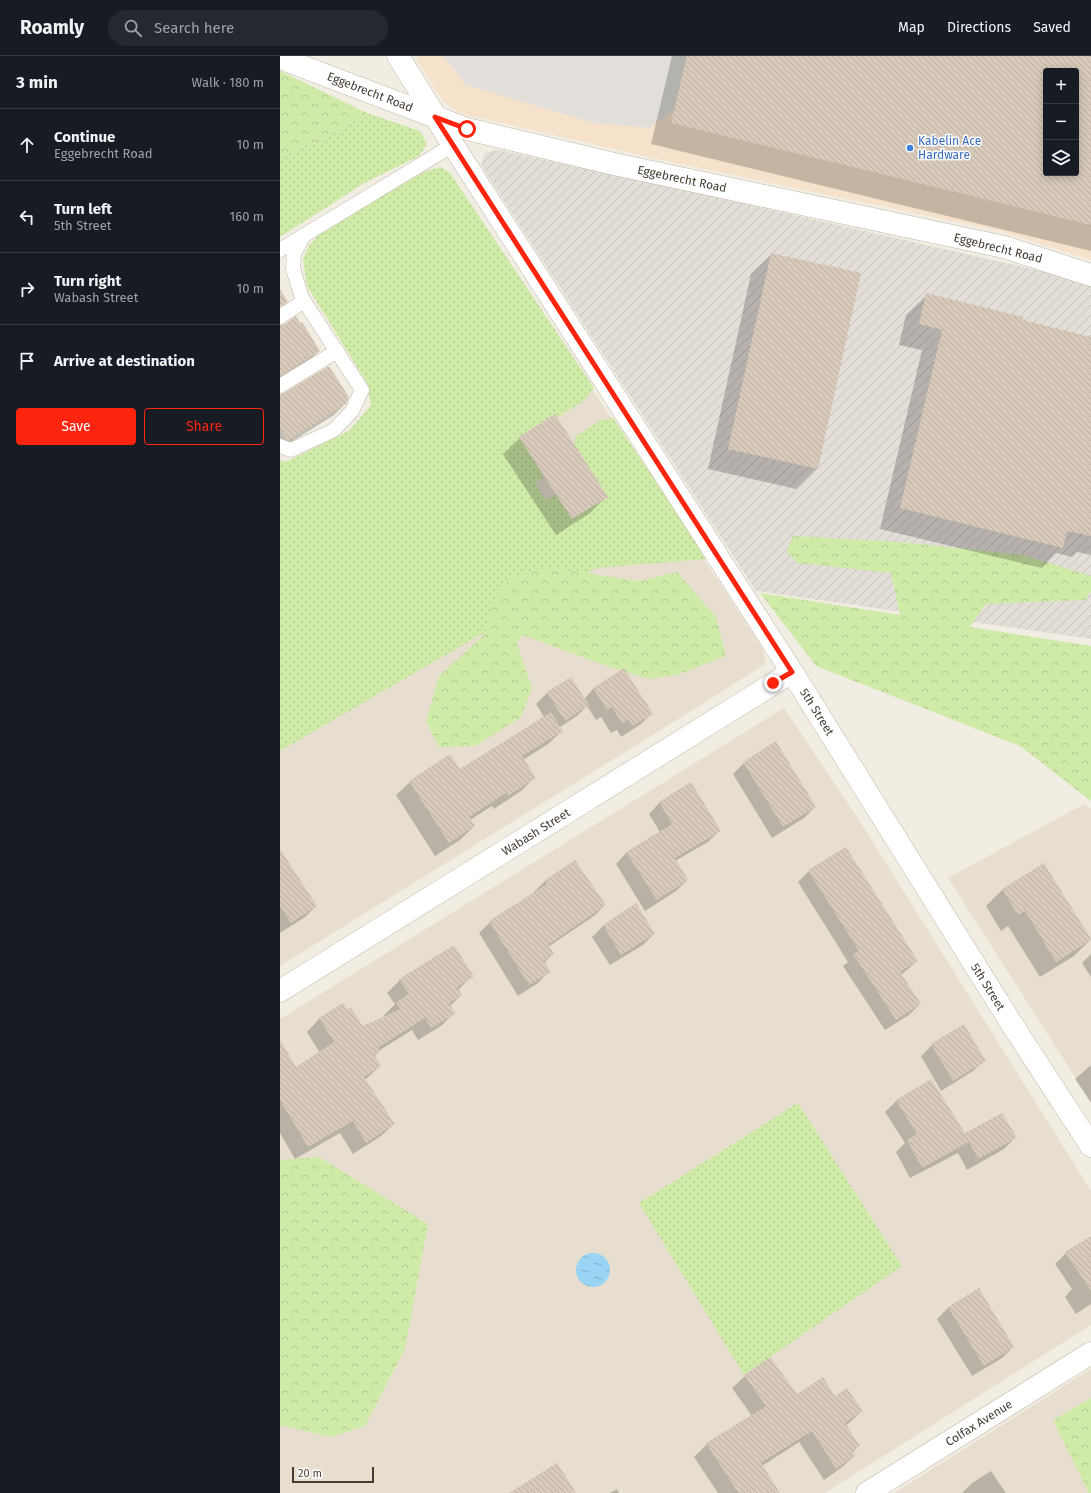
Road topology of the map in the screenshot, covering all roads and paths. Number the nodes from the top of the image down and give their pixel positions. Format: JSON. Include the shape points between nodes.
{"nodes":[{"id":1,"x":398,"y":56,"type":"edge"},
{"id":2,"x":280,"y":58,"type":"edge"},
{"id":3,"x":435,"y":117,"type":"junction"},
{"id":4,"x":453,"y":145,"type":"junction"},
{"id":5,"x":304,"y":235,"type":"junction"},
{"id":6,"x":280,"y":250,"type":"edge"},
{"id":7,"x":1091,"y":275,"type":"edge"},
{"id":8,"x":304,"y":301,"type":"junction"},
{"id":9,"x":280,"y":317,"type":"edge"},
{"id":10,"x":337,"y":351,"type":"junction"},
{"id":11,"x":280,"y":386,"type":"edge"},
{"id":12,"x":280,"y":446,"type":"edge"},
{"id":13,"x":792,"y":672,"type":"junction"},
{"id":14,"x":280,"y":991,"type":"edge"},
{"id":15,"x":1091,"y":1146,"type":"edge"},
{"id":16,"x":1091,"y":1353,"type":"edge"},
{"id":17,"x":868,"y":1493,"type":"edge"}],
"edges":[{"from":1,"to":3,"type":"street","name":"5th Street"},
{"from":2,"to":3,"type":"street","name":"Eggebrecht Road"},
{"from":3,"to":4,"type":"street","name":"5th Street"},
{"from":3,"to":7,"type":"street","name":"Eggebrecht Road","via":[[467,129],[614,164],[1004,247]]},
{"from":4,"to":5,"type":"lane"},
{"from":4,"to":13,"type":"street","name":"5th Street"},
{"from":5,"to":6,"type":"lane"},
{"from":5,"to":8,"type":"lane","via":[[294,254],[293,269]]},
{"from":8,"to":9,"type":"lane"},
{"from":8,"to":10,"type":"lane"},
{"from":10,"to":11,"type":"lane"},
{"from":10,"to":12,"type":"lane","via":[[362,390],[352,411],[334,430],[291,450]]},
{"from":13,"to":14,"type":"street","name":"Wabash Street"},
{"from":13,"to":15,"type":"street","name":"5th Street","via":[[1008,1019]]},
{"from":16,"to":17,"type":"street","name":"Colfax Avenue"}]}
